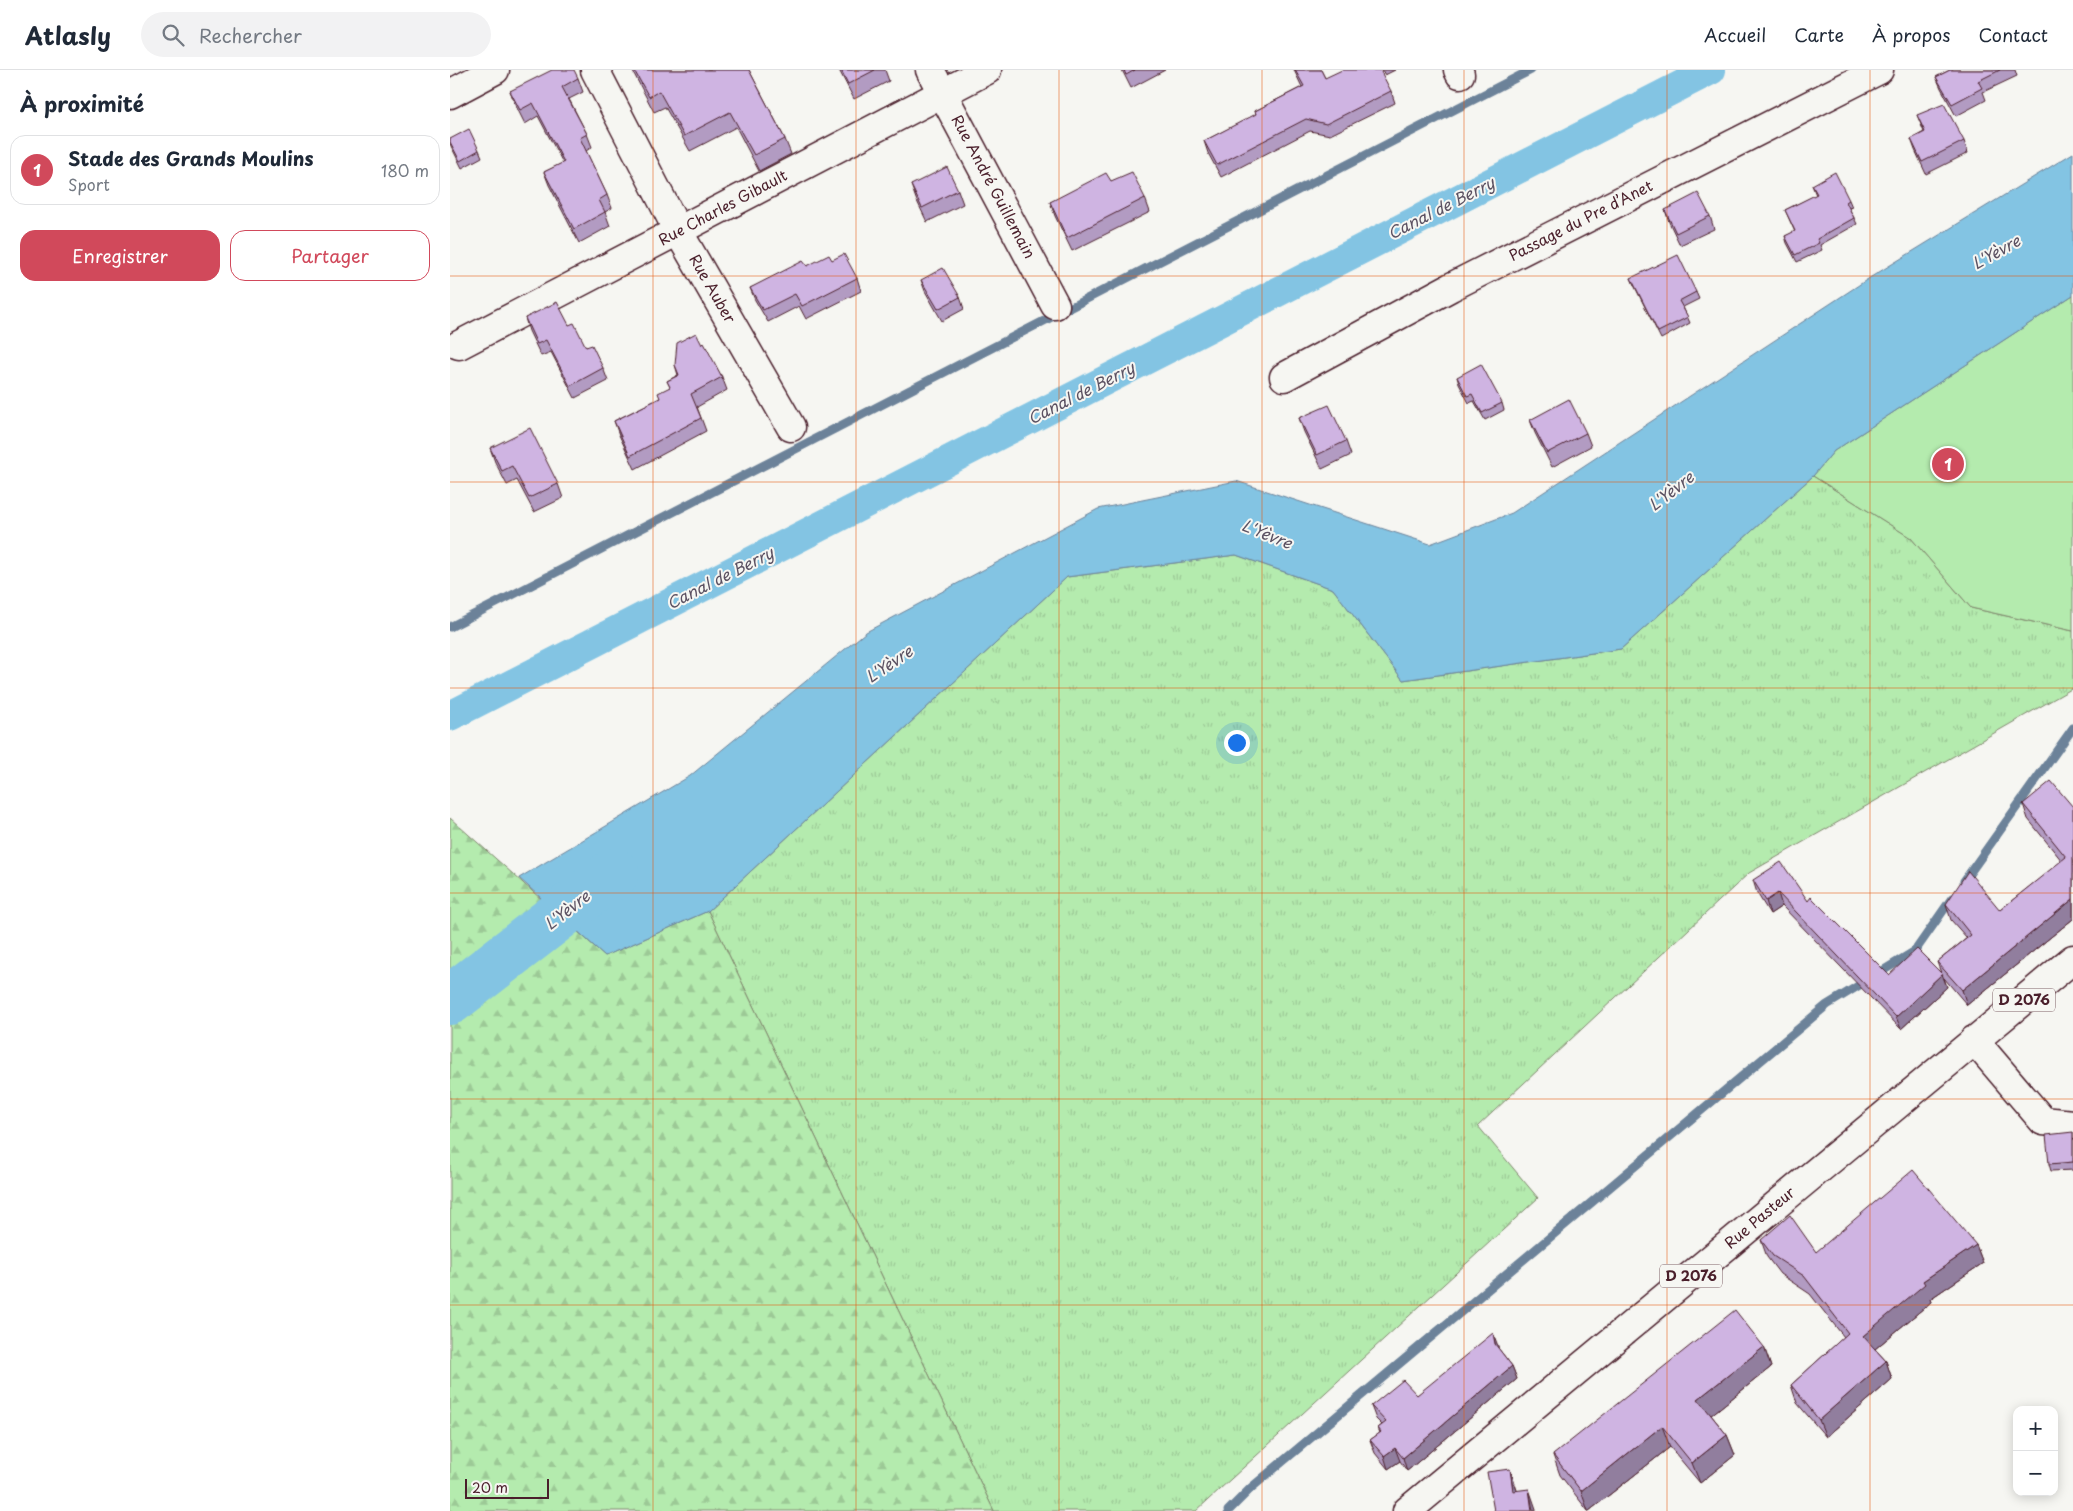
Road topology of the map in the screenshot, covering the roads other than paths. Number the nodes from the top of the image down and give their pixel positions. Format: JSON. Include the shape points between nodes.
{"nodes":[{"id":1,"x":496,"y":70,"type":"edge"},
{"id":2,"x":595,"y":70,"type":"edge"},
{"id":3,"x":987,"y":70,"type":"edge"},
{"id":4,"x":1879,"y":70,"type":"edge"},
{"id":5,"x":936,"y":82,"type":"edge"},
{"id":6,"x":450,"y":94,"type":"edge"},
{"id":7,"x":678,"y":231,"type":"junction"},
{"id":8,"x":1055,"y":305,"type":"dead end"},
{"id":9,"x":459,"y":345,"type":"dead end"},
{"id":10,"x":1284,"y":377,"type":"dead end"},
{"id":11,"x":790,"y":427,"type":"dead end"},
{"id":12,"x":2073,"y":959,"type":"edge"},
{"id":13,"x":1974,"y":1040,"type":"junction"},
{"id":14,"x":2073,"y":1124,"type":"edge"},
{"id":15,"x":1407,"y":1511,"type":"edge"}],
"edges":[{"from":1,"to":6,"type":"street"},
{"from":2,"to":7,"type":"street","name":"Rue Auber"},
{"from":3,"to":5,"type":"street","name":"Rue Charles Gibault"},
{"from":4,"to":10,"type":"street","name":"Passage du Pre d’Anet","via":[[1451,287]]},
{"from":5,"to":7,"type":"street","name":"Rue Charles Gibault"},
{"from":5,"to":8,"type":"street","name":"Rue André Guillemain"},
{"from":7,"to":9,"type":"street","name":"Rue Charles Gibault"},
{"from":7,"to":11,"type":"street","name":"Rue Auber"},
{"from":12,"to":13,"type":"street","number":"D 2076"},
{"from":13,"to":14,"type":"street","via":[[2044,1121]]},
{"from":13,"to":15,"type":"street","name":"Rue Pasteur","number":"D 2076"}]}
